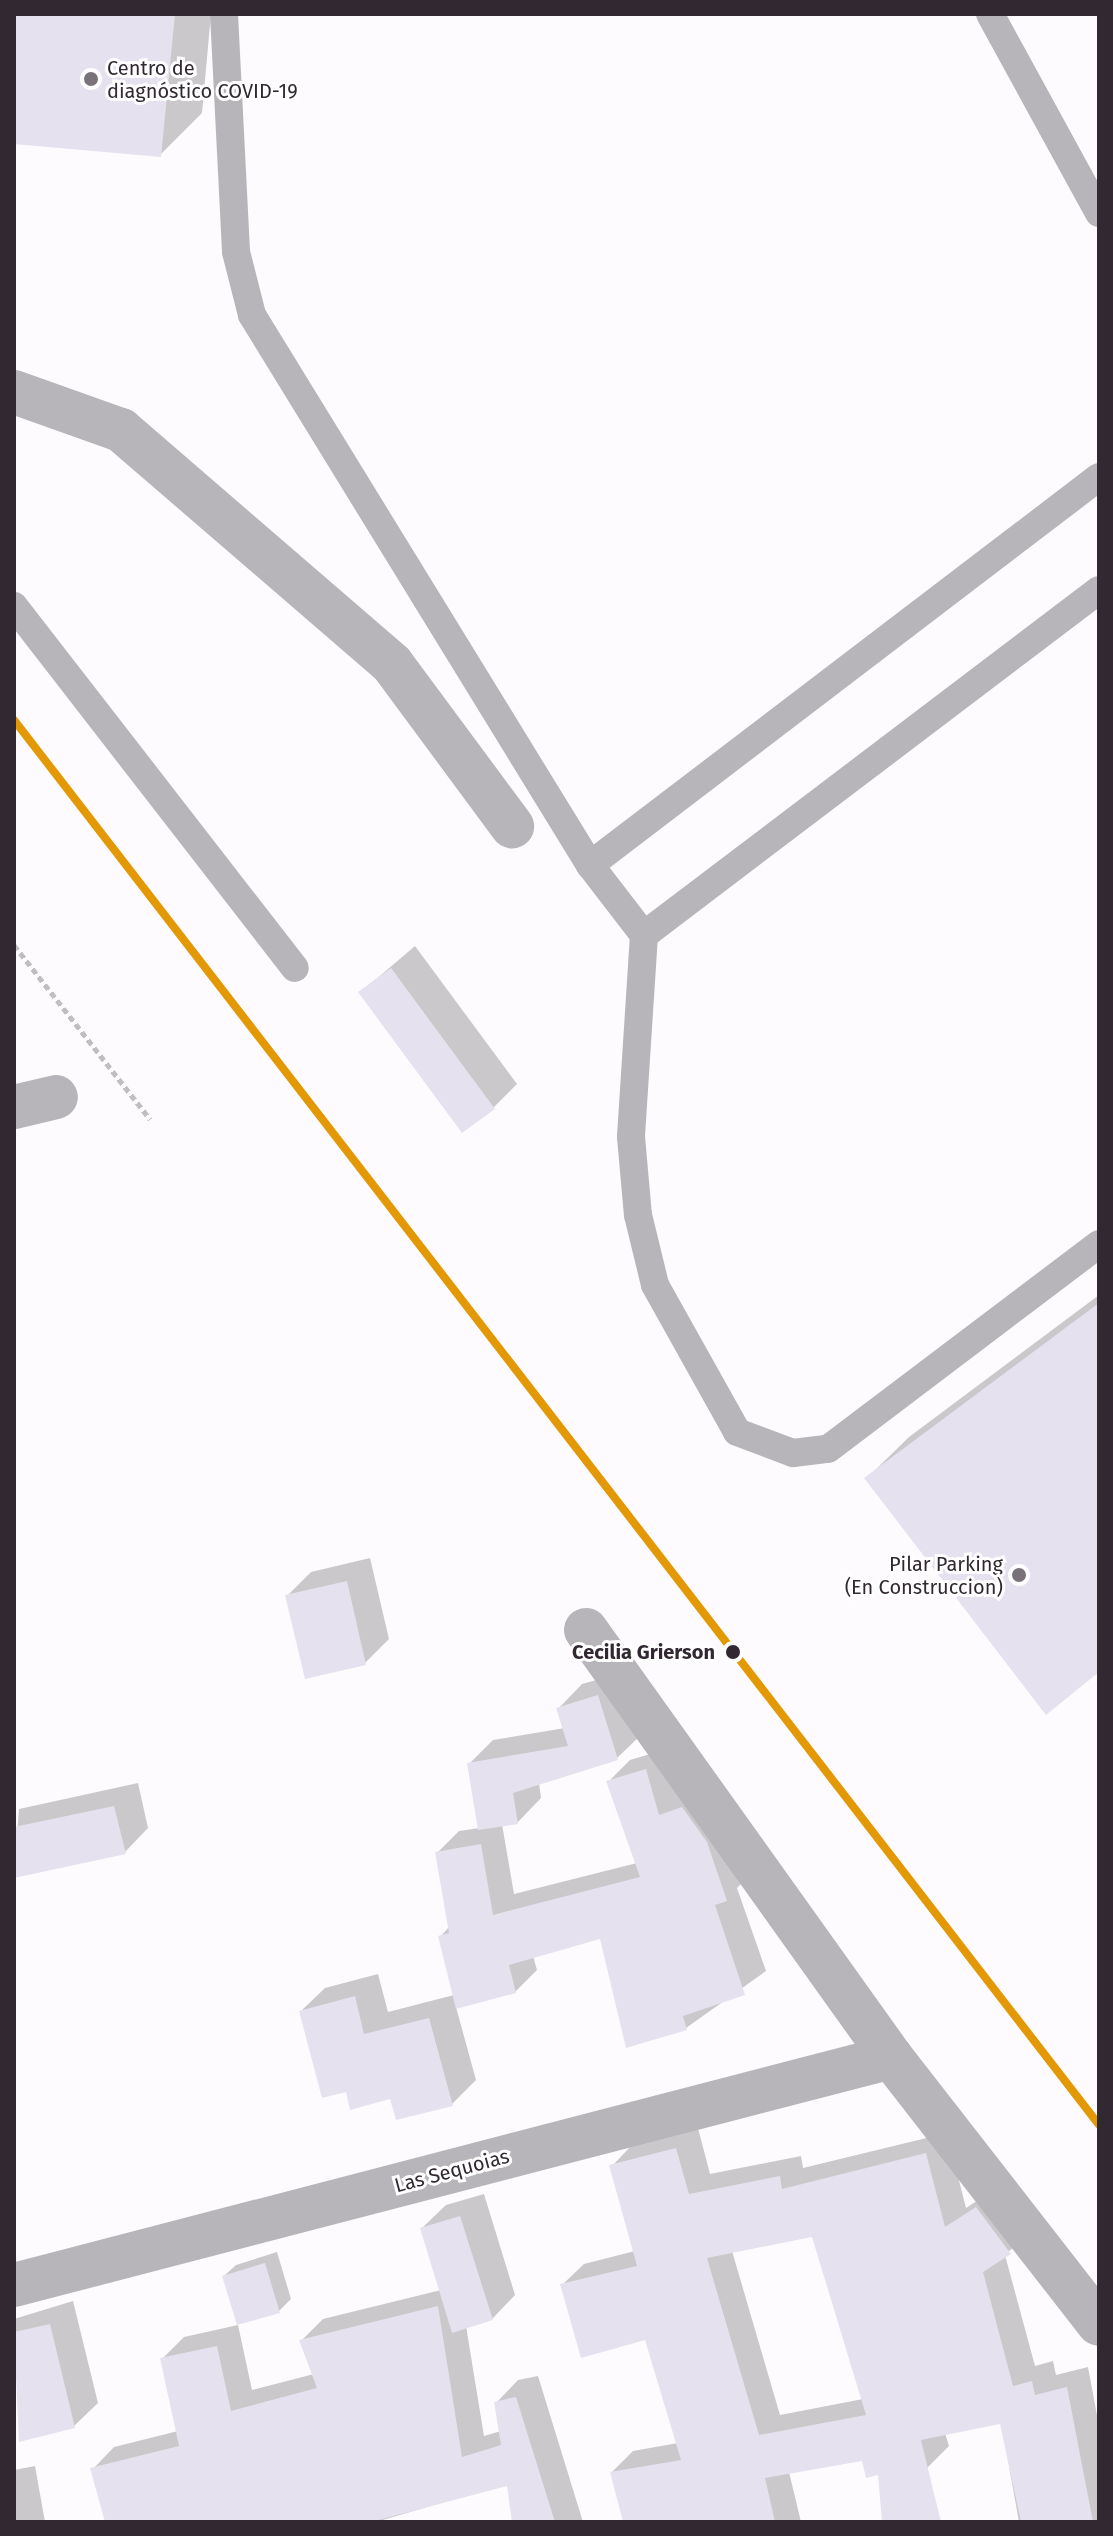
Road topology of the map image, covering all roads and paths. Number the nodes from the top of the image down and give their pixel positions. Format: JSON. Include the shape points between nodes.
{"nodes":[{"id":1,"x":224,"y":14,"type":"edge"},
{"id":2,"x":990,"y":14,"type":"edge"},
{"id":3,"x":1099,"y":213,"type":"edge"},
{"id":4,"x":14,"y":392,"type":"edge"},
{"id":5,"x":1099,"y":477,"type":"edge"},
{"id":6,"x":1099,"y":590,"type":"edge"},
{"id":7,"x":14,"y":606,"type":"edge"},
{"id":8,"x":512,"y":826,"type":"dead end"},
{"id":9,"x":590,"y":865,"type":"junction"},
{"id":10,"x":644,"y":935,"type":"junction"},
{"id":11,"x":14,"y":945,"type":"edge"},
{"id":12,"x":295,"y":968,"type":"dead end"},
{"id":13,"x":56,"y":1097,"type":"dead end"},
{"id":14,"x":14,"y":1107,"type":"edge"},
{"id":15,"x":150,"y":1119,"type":"dead end"},
{"id":16,"x":1099,"y":1244,"type":"edge"},
{"id":17,"x":586,"y":1630,"type":"dead end"},
{"id":18,"x":891,"y":2057,"type":"junction"},
{"id":19,"x":14,"y":2285,"type":"edge"},
{"id":20,"x":1099,"y":2324,"type":"edge"}],
"edges":[{"from":1,"to":9,"type":"lane","via":[[236,252],[252,315]]},
{"from":2,"to":3,"type":"lane"},
{"from":4,"to":8,"type":"street","via":[[121,430],[392,664]]},
{"from":5,"to":9,"type":"lane"},
{"from":6,"to":10,"type":"lane"},
{"from":7,"to":12,"type":"lane"},
{"from":9,"to":10,"type":"lane"},
{"from":10,"to":16,"type":"lane","via":[[631,1137],[638,1215],[655,1285],[737,1432],[793,1453],[828,1449]]},
{"from":11,"to":15,"type":"path"},
{"from":13,"to":14,"type":"street"},
{"from":17,"to":18,"type":"street"},
{"from":18,"to":19,"type":"street","name":"Las Sequoias"},
{"from":18,"to":20,"type":"street"}]}
